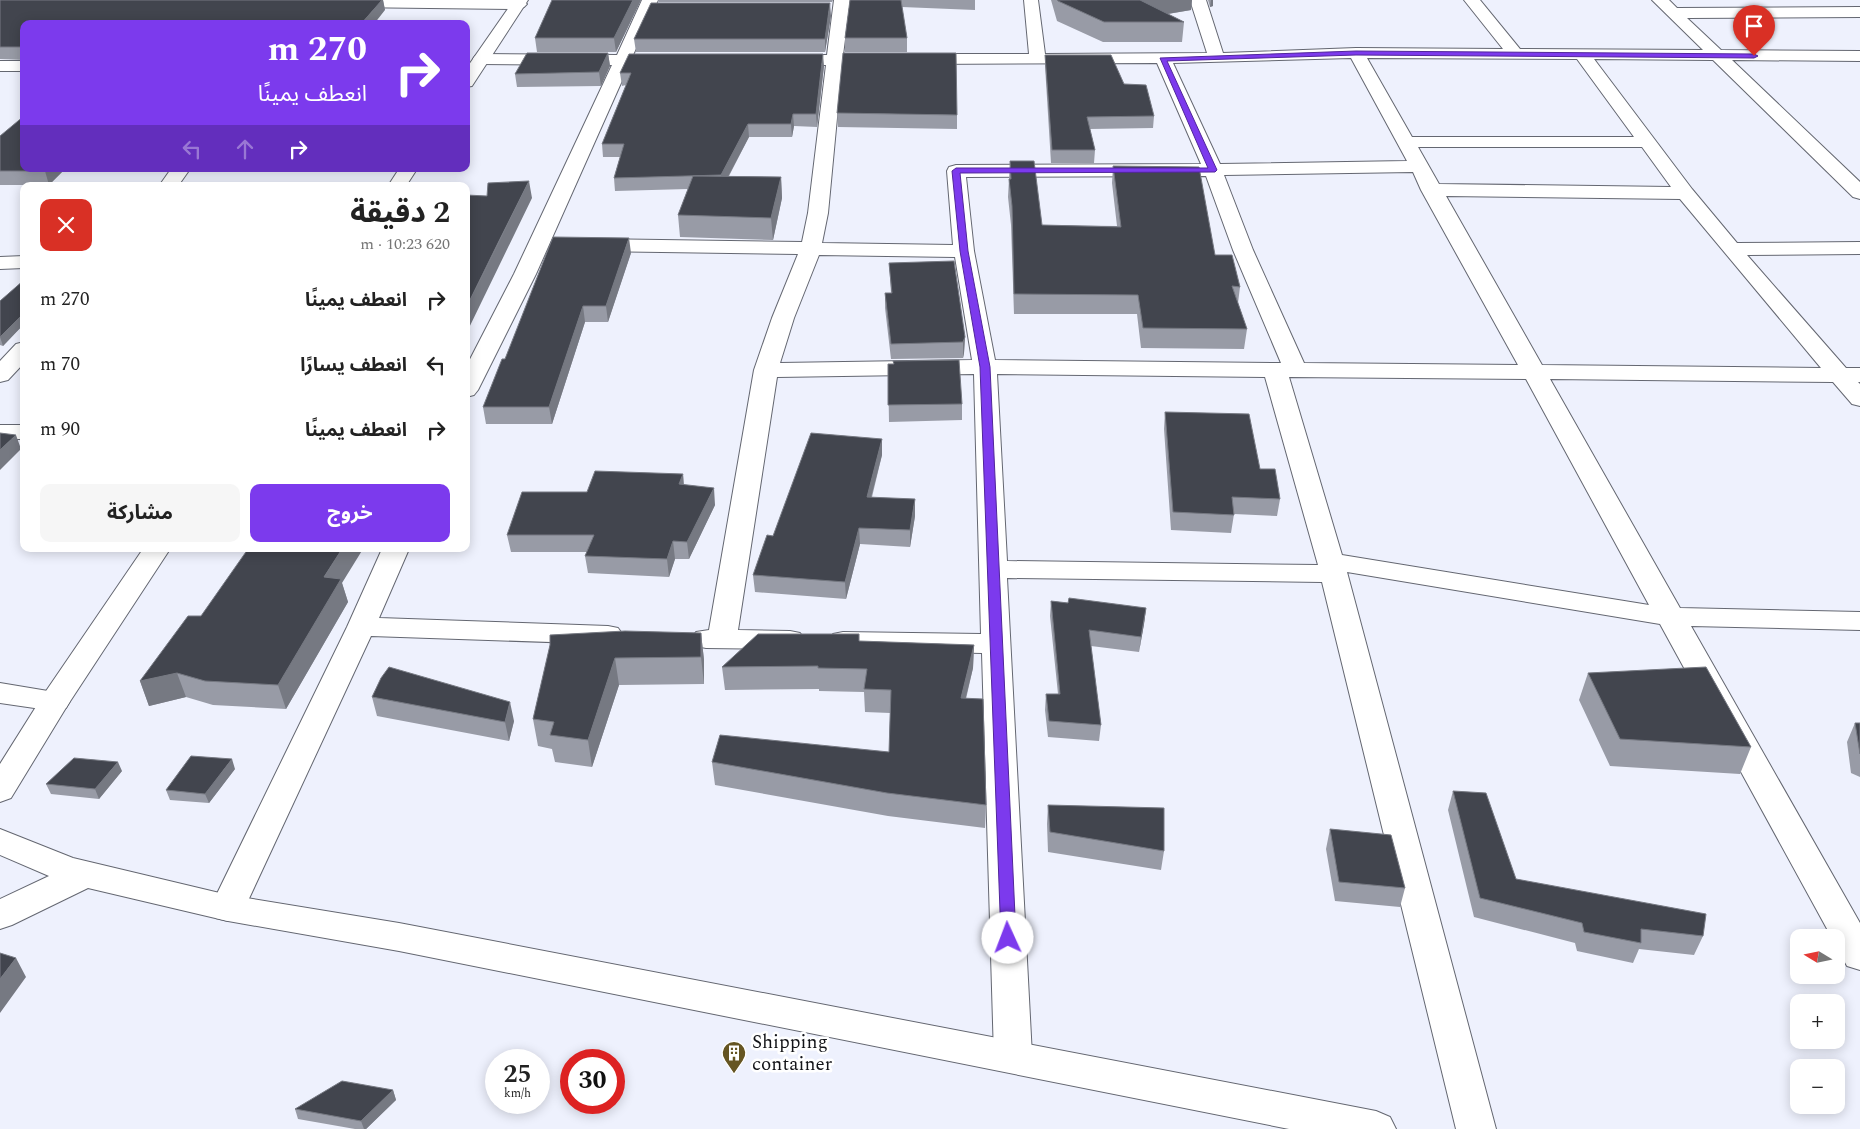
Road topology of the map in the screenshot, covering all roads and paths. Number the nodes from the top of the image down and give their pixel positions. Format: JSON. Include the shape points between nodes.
{"nodes":[{"id":1,"x":1031,"y":0,"type":"edge"},
{"id":2,"x":1198,"y":0,"type":"edge"},
{"id":3,"x":1472,"y":0,"type":"edge"},
{"id":4,"x":1660,"y":0,"type":"edge"},
{"id":5,"x":520,"y":2,"type":"edge"},
{"id":6,"x":648,"y":4,"type":"edge"},
{"id":7,"x":842,"y":4,"type":"edge"},
{"id":8,"x":332,"y":9,"type":"edge"},
{"id":9,"x":665,"y":9,"type":"edge"},
{"id":10,"x":822,"y":9,"type":"edge"},
{"id":11,"x":1860,"y":12,"type":"edge"},
{"id":12,"x":1674,"y":13,"type":"junction"},
{"id":13,"x":1356,"y":53,"type":"junction"},
{"id":14,"x":1515,"y":54,"type":"junction"},
{"id":15,"x":1582,"y":55,"type":"junction"},
{"id":16,"x":1719,"y":56,"type":"junction"},
{"id":17,"x":1860,"y":56,"type":"edge"},
{"id":18,"x":1218,"y":58,"type":"junction"},
{"id":19,"x":1163,"y":59,"type":"junction"},
{"id":20,"x":622,"y":60,"type":"junction"},
{"id":21,"x":677,"y":60,"type":"edge"},
{"id":22,"x":770,"y":60,"type":"edge"},
{"id":23,"x":835,"y":60,"type":"junction"},
{"id":24,"x":1038,"y":60,"type":"junction"},
{"id":25,"x":0,"y":66,"type":"edge"},
{"id":26,"x":20,"y":66,"type":"edge"},
{"id":27,"x":472,"y":70,"type":"edge"},
{"id":28,"x":1405,"y":142,"type":"junction"},
{"id":29,"x":1647,"y":142,"type":"junction"},
{"id":30,"x":1418,"y":166,"type":"junction"},
{"id":31,"x":1213,"y":170,"type":"junction"},
{"id":32,"x":179,"y":172,"type":"edge"},
{"id":33,"x":171,"y":182,"type":"edge"},
{"id":34,"x":1431,"y":190,"type":"junction"},
{"id":35,"x":1860,"y":192,"type":"edge"},
{"id":36,"x":1685,"y":193,"type":"junction"},
{"id":37,"x":558,"y":244,"type":"junction"},
{"id":38,"x":811,"y":248,"type":"junction"},
{"id":39,"x":1860,"y":248,"type":"edge"},
{"id":40,"x":1731,"y":249,"type":"junction"},
{"id":41,"x":964,"y":251,"type":"junction"},
{"id":42,"x":20,"y":262,"type":"edge"},
{"id":43,"x":0,"y":263,"type":"edge"},
{"id":44,"x":20,"y":353,"type":"edge"},
{"id":45,"x":985,"y":367,"type":"junction"},
{"id":46,"x":1285,"y":369,"type":"junction"},
{"id":47,"x":766,"y":370,"type":"junction"},
{"id":48,"x":1533,"y":371,"type":"junction"},
{"id":49,"x":0,"y":375,"type":"edge"},
{"id":50,"x":1850,"y":375,"type":"edge"},
{"id":51,"x":470,"y":382,"type":"edge"},
{"id":52,"x":1860,"y":399,"type":"edge"},
{"id":53,"x":0,"y":432,"type":"edge"},
{"id":54,"x":20,"y":432,"type":"edge"},
{"id":55,"x":154,"y":552,"type":"edge"},
{"id":56,"x":395,"y":552,"type":"edge"},
{"id":57,"x":1332,"y":567,"type":"junction"},
{"id":58,"x":994,"y":569,"type":"junction"},
{"id":59,"x":1671,"y":617,"type":"junction"},
{"id":60,"x":1860,"y":621,"type":"edge"},
{"id":61,"x":361,"y":627,"type":"junction"},
{"id":62,"x":635,"y":636,"type":"edge"},
{"id":63,"x":683,"y":638,"type":"edge"},
{"id":64,"x":722,"y":639,"type":"junction"},
{"id":65,"x":997,"y":644,"type":"junction"},
{"id":66,"x":0,"y":693,"type":"edge"},
{"id":67,"x":56,"y":701,"type":"junction"},
{"id":68,"x":0,"y":790,"type":"edge"},
{"id":69,"x":0,"y":840,"type":"edge"},
{"id":70,"x":85,"y":874,"type":"junction"},
{"id":71,"x":228,"y":908,"type":"junction"},
{"id":72,"x":0,"y":915,"type":"edge"},
{"id":73,"x":1857,"y":945,"type":"edge"},
{"id":74,"x":1013,"y":1056,"type":"junction"},
{"id":75,"x":1376,"y":1129,"type":"edge"},
{"id":76,"x":1476,"y":1129,"type":"edge"}],
"edges":[{"from":1,"to":24,"type":"street"},
{"from":2,"to":18,"type":"street"},
{"from":3,"to":14,"type":"street"},
{"from":4,"to":12,"type":"street"},
{"from":5,"to":8,"type":"street","via":[[358,2]]},
{"from":5,"to":27,"type":"street"},
{"from":6,"to":9,"type":"street"},
{"from":6,"to":20,"type":"street"},
{"from":7,"to":10,"type":"street"},
{"from":7,"to":23,"type":"street"},
{"from":11,"to":12,"type":"street"},
{"from":12,"to":16,"type":"street"},
{"from":13,"to":14,"type":"street"},
{"from":13,"to":18,"type":"street"},
{"from":13,"to":28,"type":"street"},
{"from":14,"to":15,"type":"street"},
{"from":15,"to":16,"type":"street"},
{"from":15,"to":29,"type":"street"},
{"from":16,"to":17,"type":"street"},
{"from":16,"to":35,"type":"street"},
{"from":18,"to":19,"type":"street"},
{"from":19,"to":24,"type":"street"},
{"from":19,"to":31,"type":"street"},
{"from":20,"to":21,"type":"street"},
{"from":20,"to":27,"type":"street"},
{"from":20,"to":37,"type":"street"},
{"from":22,"to":23,"type":"street"},
{"from":23,"to":24,"type":"street"},
{"from":23,"to":38,"type":"street"},
{"from":25,"to":26,"type":"street"},
{"from":28,"to":29,"type":"street"},
{"from":28,"to":30,"type":"street"},
{"from":29,"to":36,"type":"street"},
{"from":30,"to":31,"type":"street"},
{"from":30,"to":34,"type":"street"},
{"from":31,"to":41,"type":"street","via":[[956,171]]},
{"from":31,"to":46,"type":"street"},
{"from":32,"to":33,"type":"street"},
{"from":34,"to":36,"type":"street"},
{"from":34,"to":48,"type":"street"},
{"from":36,"to":40,"type":"street"},
{"from":37,"to":38,"type":"street"},
{"from":37,"to":51,"type":"street","via":[[496,333]]},
{"from":38,"to":41,"type":"street"},
{"from":38,"to":47,"type":"street"},
{"from":39,"to":40,"type":"street"},
{"from":40,"to":50,"type":"street"},
{"from":41,"to":45,"type":"street"},
{"from":42,"to":43,"type":"street"},
{"from":44,"to":49,"type":"street"},
{"from":45,"to":46,"type":"street"},
{"from":45,"to":47,"type":"street"},
{"from":45,"to":58,"type":"street"},
{"from":46,"to":48,"type":"street"},
{"from":46,"to":57,"type":"street"},
{"from":47,"to":64,"type":"street"},
{"from":48,"to":50,"type":"street"},
{"from":48,"to":59,"type":"street"},
{"from":50,"to":52,"type":"street"},
{"from":53,"to":54,"type":"street"},
{"from":55,"to":67,"type":"street"},
{"from":56,"to":61,"type":"street"},
{"from":57,"to":58,"type":"street"},
{"from":57,"to":59,"type":"street"},
{"from":57,"to":76,"type":"street"},
{"from":58,"to":65,"type":"street"},
{"from":59,"to":60,"type":"street"},
{"from":59,"to":73,"type":"street"},
{"from":61,"to":62,"type":"street"},
{"from":61,"to":71,"type":"street"},
{"from":63,"to":64,"type":"street"},
{"from":64,"to":65,"type":"street"},
{"from":65,"to":74,"type":"street"},
{"from":66,"to":67,"type":"street"},
{"from":67,"to":68,"type":"street"},
{"from":69,"to":70,"type":"street"},
{"from":70,"to":71,"type":"street"},
{"from":70,"to":72,"type":"street"},
{"from":71,"to":74,"type":"street","via":[[399,937]]},
{"from":74,"to":75,"type":"street"}]}
